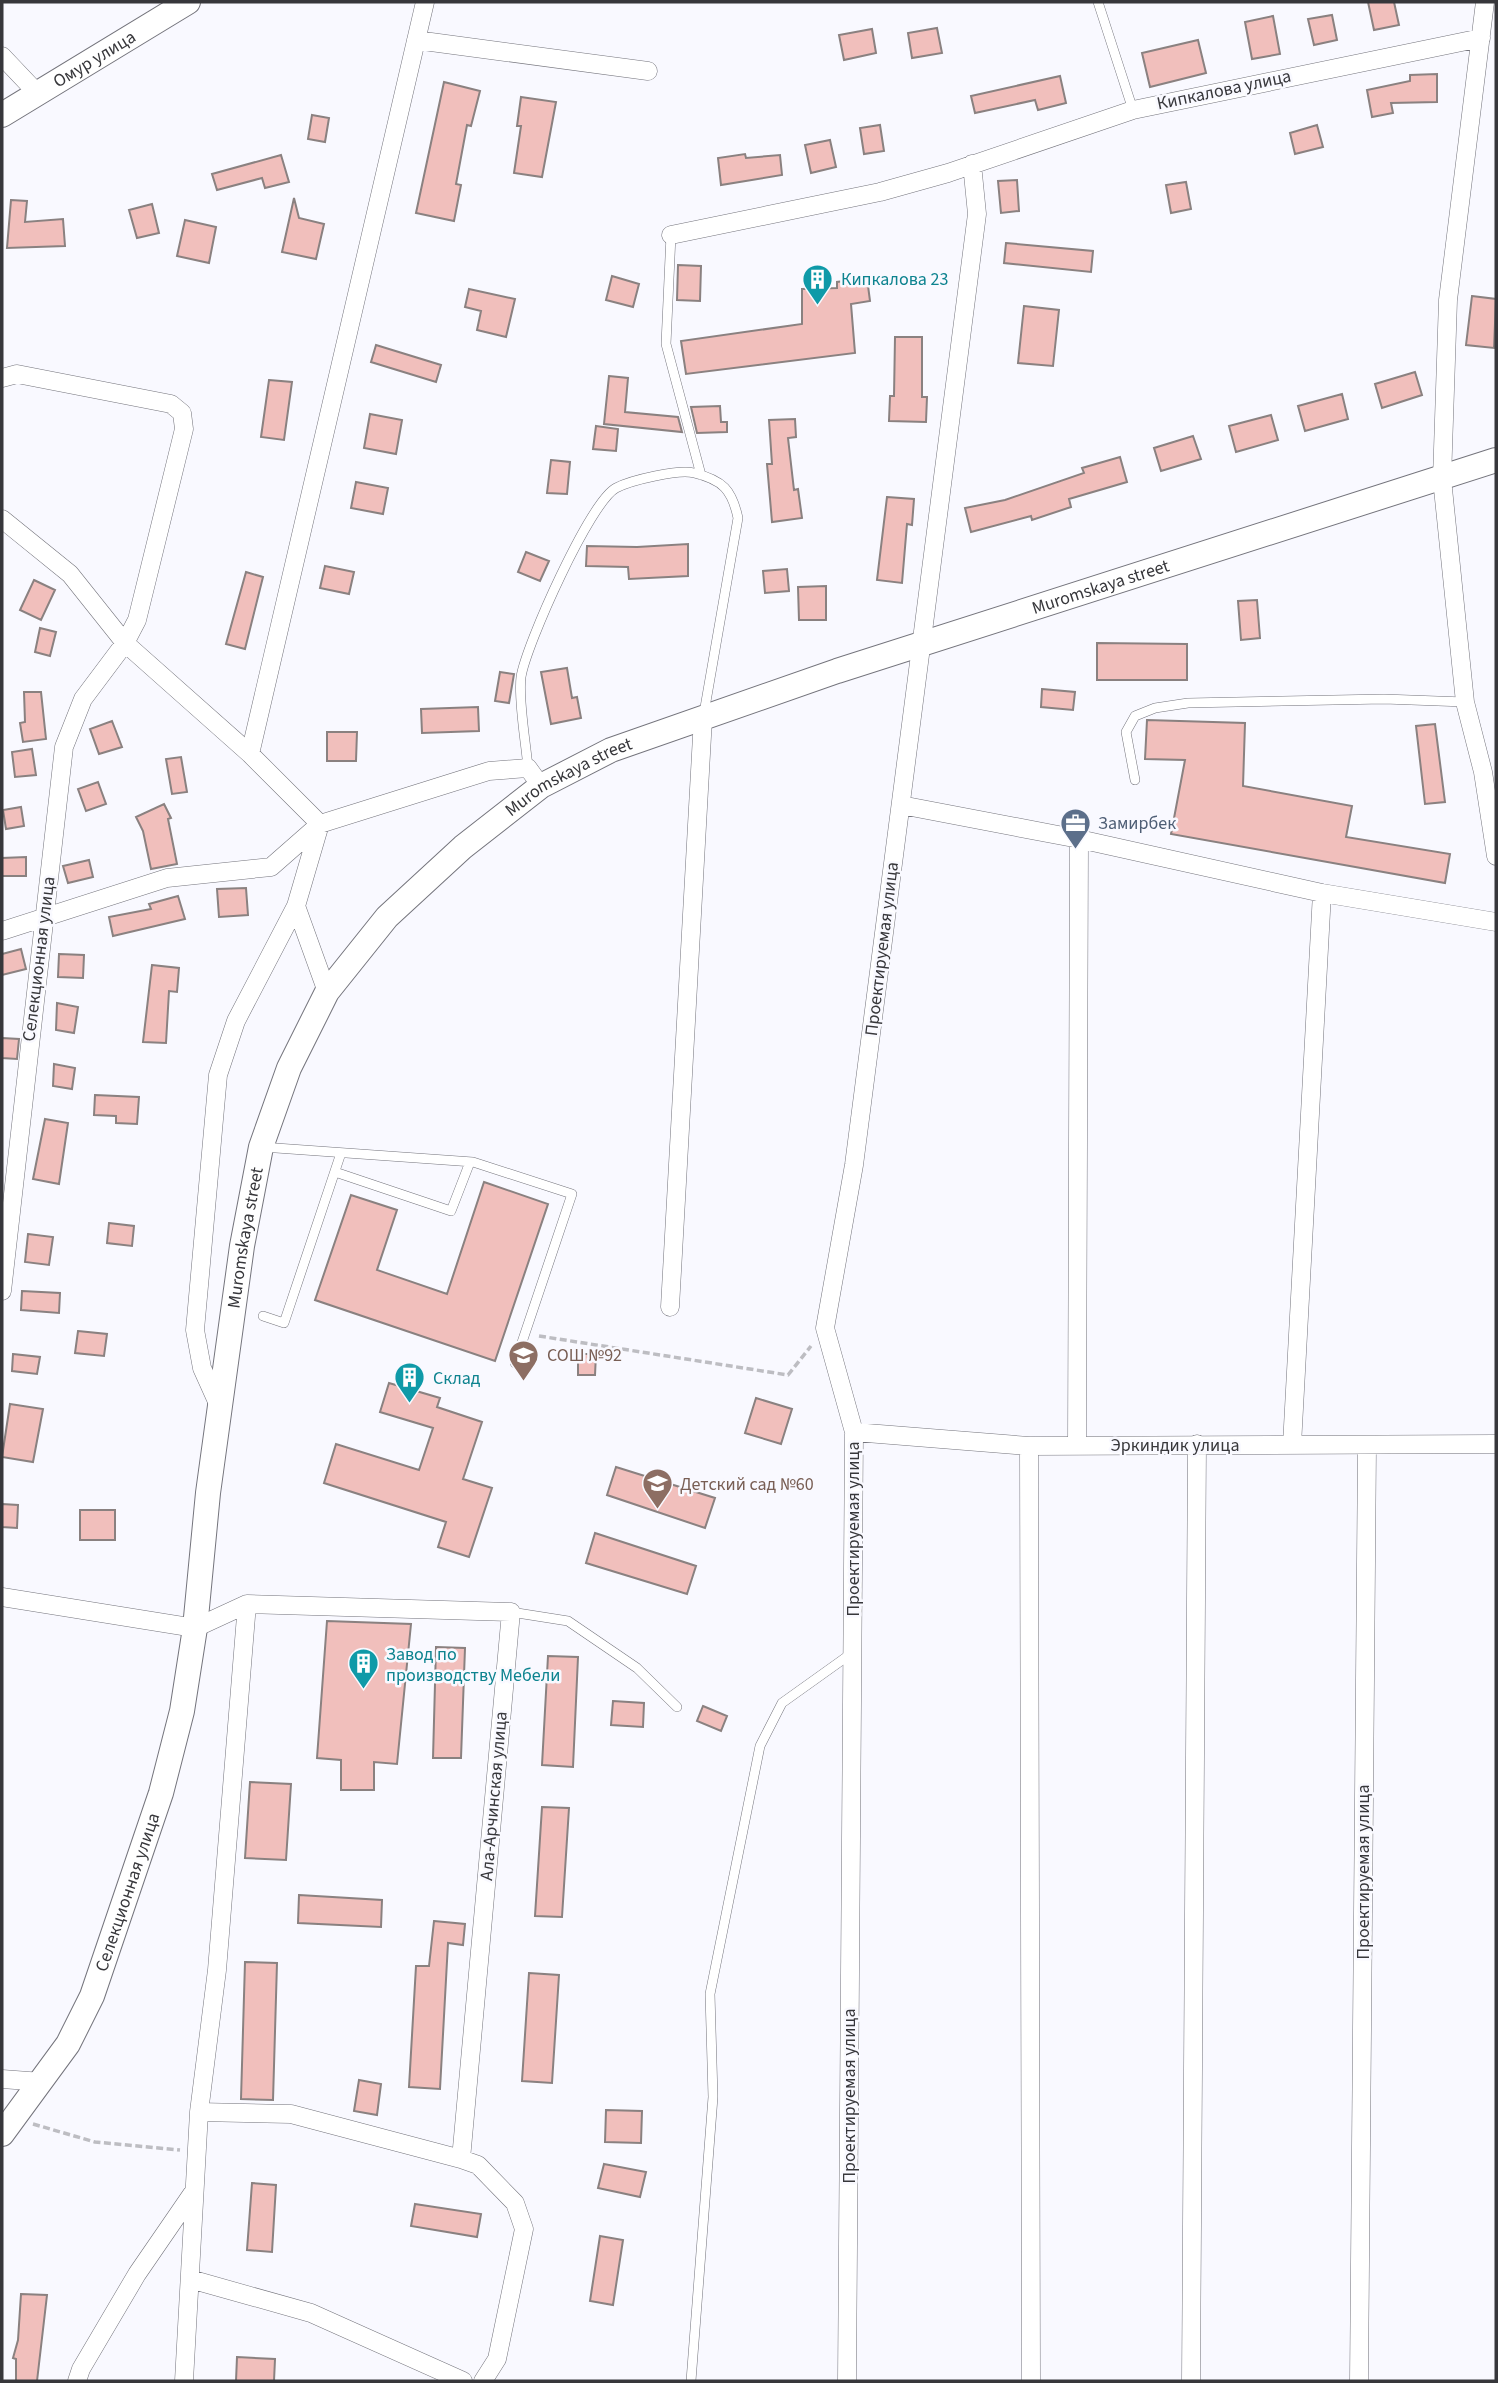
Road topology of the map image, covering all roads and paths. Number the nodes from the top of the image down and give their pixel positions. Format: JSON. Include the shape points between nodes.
{"nodes":[{"id":1,"x":188,"y":2,"type":"edge"},
{"id":2,"x":425,"y":2,"type":"edge"},
{"id":3,"x":1098,"y":2,"type":"edge"},
{"id":4,"x":1485,"y":2,"type":"edge"},
{"id":5,"x":1481,"y":38,"type":"junction"},
{"id":6,"x":416,"y":40,"type":"junction"},
{"id":7,"x":2,"y":56,"type":"edge"},
{"id":8,"x":648,"y":71,"type":"dead end"},
{"id":9,"x":38,"y":94,"type":"junction"},
{"id":10,"x":1133,"y":110,"type":"junction"},
{"id":11,"x":2,"y":115,"type":"edge"},
{"id":12,"x":972,"y":164,"type":"junction"},
{"id":13,"x":671,"y":235,"type":"joint"},
{"id":14,"x":2,"y":378,"type":"edge"},
{"id":15,"x":1496,"y":460,"type":"edge"},
{"id":16,"x":701,"y":475,"type":"junction"},
{"id":17,"x":1442,"y":478,"type":"junction"},
{"id":18,"x":2,"y":519,"type":"edge"},
{"id":19,"x":125,"y":643,"type":"junction"},
{"id":20,"x":920,"y":646,"type":"junction"},
{"id":21,"x":1465,"y":702,"type":"junction"},
{"id":22,"x":703,"y":718,"type":"junction"},
{"id":23,"x":250,"y":754,"type":"junction"},
{"id":24,"x":534,"y":777,"type":"junction"},
{"id":25,"x":1135,"y":780,"type":"dead end"},
{"id":26,"x":901,"y":805,"type":"junction"},
{"id":27,"x":320,"y":824,"type":"junction"},
{"id":28,"x":1079,"y":839,"type":"junction"},
{"id":29,"x":1496,"y":856,"type":"edge"},
{"id":30,"x":1322,"y":893,"type":"junction"},
{"id":31,"x":296,"y":906,"type":"junction"},
{"id":32,"x":44,"y":917,"type":"junction"},
{"id":33,"x":1496,"y":922,"type":"edge"},
{"id":34,"x":2,"y":931,"type":"edge"},
{"id":35,"x":327,"y":992,"type":"junction"},
{"id":36,"x":261,"y":1147,"type":"junction"},
{"id":37,"x":341,"y":1153,"type":"junction"},
{"id":38,"x":470,"y":1162,"type":"junction"},
{"id":39,"x":334,"y":1172,"type":"junction"},
{"id":40,"x":2,"y":1291,"type":"edge"},
{"id":41,"x":670,"y":1307,"type":"dead end"},
{"id":42,"x":263,"y":1316,"type":"dead end"},
{"id":43,"x":825,"y":1328,"type":"junction"},
{"id":44,"x":525,"y":1334,"type":"junction"},
{"id":45,"x":515,"y":1363,"type":"dead end"},
{"id":46,"x":220,"y":1409,"type":"junction"},
{"id":47,"x":854,"y":1432,"type":"junction"},
{"id":48,"x":1197,"y":1444,"type":"junction"},
{"id":49,"x":1496,"y":1444,"type":"edge"},
{"id":50,"x":1292,"y":1445,"type":"junction"},
{"id":51,"x":1029,"y":1446,"type":"junction"},
{"id":52,"x":1077,"y":1446,"type":"junction"},
{"id":53,"x":1367,"y":1446,"type":"junction"},
{"id":54,"x":2,"y":1597,"type":"edge"},
{"id":55,"x":247,"y":1604,"type":"junction"},
{"id":56,"x":511,"y":1612,"type":"junction"},
{"id":57,"x":195,"y":1628,"type":"junction"},
{"id":58,"x":852,"y":1653,"type":"junction"},
{"id":59,"x":677,"y":1707,"type":"dead end"},
{"id":60,"x":2,"y":2079,"type":"edge"},
{"id":61,"x":42,"y":2082,"type":"junction"},
{"id":62,"x":199,"y":2112,"type":"junction"},
{"id":63,"x":8,"y":2127,"type":"edge"},
{"id":64,"x":196,"y":2151,"type":"junction"},
{"id":65,"x":461,"y":2159,"type":"junction"},
{"id":66,"x":193,"y":2193,"type":"junction"},
{"id":67,"x":190,"y":2279,"type":"junction"},
{"id":68,"x":188,"y":2358,"type":"junction"},
{"id":69,"x":77,"y":2381,"type":"edge"},
{"id":70,"x":184,"y":2381,"type":"edge"},
{"id":71,"x":199,"y":2381,"type":"edge"},
{"id":72,"x":463,"y":2381,"type":"edge"},
{"id":73,"x":482,"y":2381,"type":"edge"},
{"id":74,"x":691,"y":2381,"type":"edge"},
{"id":75,"x":847,"y":2381,"type":"edge"},
{"id":76,"x":1031,"y":2381,"type":"edge"},
{"id":77,"x":1191,"y":2381,"type":"edge"},
{"id":78,"x":1359,"y":2381,"type":"edge"}],
"edges":[{"from":1,"to":9,"type":"street","name":"Омур улица"},
{"from":2,"to":6,"type":"street"},
{"from":3,"to":10,"type":"lane"},
{"from":4,"to":5,"type":"street"},
{"from":5,"to":10,"type":"street","name":"Кипкалова улица"},
{"from":5,"to":17,"type":"street","via":[[1448,300]]},
{"from":6,"to":8,"type":"street"},
{"from":6,"to":23,"type":"street"},
{"from":7,"to":9,"type":"street"},
{"from":9,"to":11,"type":"street","name":"Омур улица"},
{"from":10,"to":12,"type":"street","name":"Кипкалова улица"},
{"from":12,"to":13,"type":"street","name":"Кипкалова улица","via":[[880,192]]},
{"from":12,"to":20,"type":"street","via":[[977,214]]},
{"from":13,"to":16,"type":"lane","via":[[666,345]]},
{"from":14,"to":19,"type":"street","name":"Селекционная улица","via":[[18,374],[171,404],[182,413],[184,429],[150,569],[137,620]]},
{"from":15,"to":17,"type":"street","name":"Muromskaya street"},
{"from":16,"to":22,"type":"lane","via":[[715,478],[733,495],[738,518]]},
{"from":16,"to":24,"type":"lane","via":[[651,477],[615,488],[590,520],[547,606],[521,678]]},
{"from":17,"to":20,"type":"street","name":"Muromskaya street"},
{"from":17,"to":21,"type":"street"},
{"from":18,"to":19,"type":"street","via":[[70,574]]},
{"from":19,"to":23,"type":"street"},
{"from":19,"to":32,"type":"street","name":"Селекционная улица","via":[[83,699],[64,747]]},
{"from":20,"to":22,"type":"street","name":"Muromskaya street"},
{"from":20,"to":26,"type":"street","name":"Проектируемая улица"},
{"from":21,"to":25,"type":"lane","via":[[1384,699],[1188,703],[1155,708],[1135,716],[1126,732]]},
{"from":21,"to":29,"type":"street","via":[[1483,772]]},
{"from":22,"to":24,"type":"street","name":"Muromskaya street"},
{"from":22,"to":41,"type":"street"},
{"from":23,"to":27,"type":"street"},
{"from":24,"to":27,"type":"street","via":[[489,771]]},
{"from":24,"to":35,"type":"street","name":"Muromskaya street","via":[[387,917]]},
{"from":26,"to":28,"type":"street"},
{"from":26,"to":43,"type":"street","name":"Проектируемая улица","via":[[854,1165]]},
{"from":27,"to":31,"type":"street"},
{"from":27,"to":32,"type":"street","via":[[271,867],[167,878]]},
{"from":28,"to":30,"type":"street"},
{"from":28,"to":52,"type":"street"},
{"from":30,"to":33,"type":"street"},
{"from":30,"to":50,"type":"street"},
{"from":31,"to":35,"type":"street"},
{"from":31,"to":46,"type":"street","via":[[236,1021],[218,1075],[195,1330],[202,1368]]},
{"from":32,"to":34,"type":"street"},
{"from":32,"to":40,"type":"street","name":"Селекционная улица"},
{"from":35,"to":36,"type":"street","name":"Muromskaya street","via":[[289,1068]]},
{"from":36,"to":37,"type":"lane"},
{"from":36,"to":46,"type":"street","name":"Muromskaya street"},
{"from":37,"to":38,"type":"lane"},
{"from":37,"to":39,"type":"lane"},
{"from":38,"to":39,"type":"lane","via":[[451,1211]]},
{"from":38,"to":44,"type":"lane","via":[[572,1194]]},
{"from":39,"to":42,"type":"lane","via":[[284,1323]]},
{"from":43,"to":44,"type":"path","via":[[788,1375]]},
{"from":43,"to":47,"type":"street","name":"Проектируемая улица"},
{"from":44,"to":45,"type":"lane"},
{"from":46,"to":57,"type":"street","name":"Muromskaya street"},
{"from":47,"to":51,"type":"street","name":"Эркиндик улица"},
{"from":47,"to":58,"type":"street","name":"Проектируемая улица"},
{"from":48,"to":50,"type":"street","name":"Эркиндик улица"},
{"from":48,"to":52,"type":"street","name":"Эркиндик улица"},
{"from":48,"to":77,"type":"street"},
{"from":49,"to":53,"type":"street","name":"Эркиндик улица"},
{"from":50,"to":53,"type":"street","name":"Эркиндик улица"},
{"from":51,"to":52,"type":"street","name":"Эркиндик улица"},
{"from":51,"to":76,"type":"street"},
{"from":53,"to":78,"type":"street","name":"Проектируемая улица"},
{"from":54,"to":57,"type":"street"},
{"from":55,"to":56,"type":"street"},
{"from":55,"to":57,"type":"street"},
{"from":55,"to":62,"type":"street","via":[[217,1970]]},
{"from":56,"to":59,"type":"lane","via":[[568,1621],[637,1668]]},
{"from":56,"to":65,"type":"street","name":"Ала-Арчинская улица"},
{"from":57,"to":61,"type":"street","name":"Селекционная улица","via":[[162,1793],[131,1885],[92,1996]]},
{"from":58,"to":74,"type":"lane","via":[[782,1703],[760,1745],[710,1994],[713,2097]]},
{"from":58,"to":75,"type":"street","name":"Проектируемая улица"},
{"from":60,"to":61,"type":"street"},
{"from":61,"to":63,"type":"street","name":"Селекционная улица"},
{"from":62,"to":64,"type":"street"},
{"from":62,"to":65,"type":"street","via":[[291,2114]]},
{"from":63,"to":64,"type":"path","via":[[95,2142]]},
{"from":64,"to":66,"type":"street"},
{"from":65,"to":73,"type":"street","via":[[478,2165],[515,2203],[524,2229],[497,2359]]},
{"from":66,"to":67,"type":"street"},
{"from":66,"to":69,"type":"street","via":[[137,2274]]},
{"from":67,"to":68,"type":"street"},
{"from":67,"to":72,"type":"street","via":[[312,2313]]},
{"from":68,"to":70,"type":"street"},
{"from":68,"to":71,"type":"street"}]}
